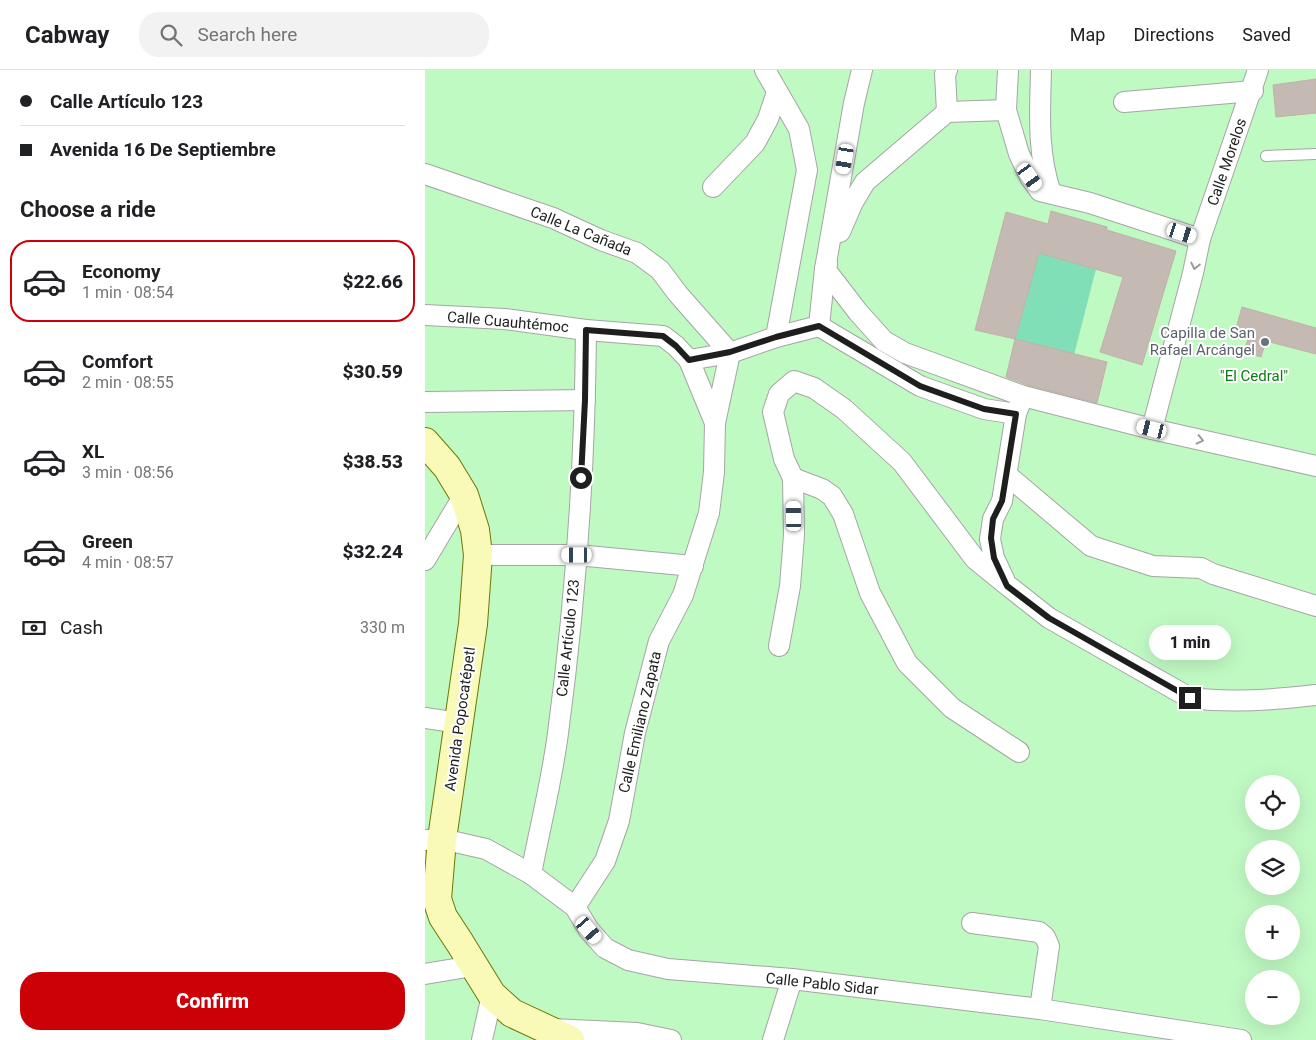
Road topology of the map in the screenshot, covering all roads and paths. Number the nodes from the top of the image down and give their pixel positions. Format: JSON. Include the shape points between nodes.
{"nodes":[{"id":1,"x":765,"y":70,"type":"edge"},
{"id":2,"x":862,"y":70,"type":"edge"},
{"id":3,"x":947,"y":70,"type":"edge"},
{"id":4,"x":1007,"y":70,"type":"edge"},
{"id":5,"x":1041,"y":70,"type":"edge"},
{"id":6,"x":1259,"y":70,"type":"edge"},
{"id":7,"x":1253,"y":90,"type":"junction"},
{"id":8,"x":777,"y":92,"type":"junction"},
{"id":9,"x":1124,"y":102,"type":"dead end"},
{"id":10,"x":1006,"y":110,"type":"junction"},
{"id":11,"x":947,"y":112,"type":"junction"},
{"id":12,"x":1316,"y":154,"type":"edge"},
{"id":13,"x":1266,"y":156,"type":"dead end"},
{"id":14,"x":425,"y":174,"type":"edge"},
{"id":15,"x":713,"y":187,"type":"dead end"},
{"id":16,"x":1051,"y":193,"type":"junction"},
{"id":17,"x":1200,"y":239,"type":"junction"},
{"id":18,"x":825,"y":269,"type":"junction"},
{"id":19,"x":425,"y":315,"type":"edge"},
{"id":20,"x":819,"y":326,"type":"junction"},
{"id":21,"x":586,"y":330,"type":"junction"},
{"id":22,"x":776,"y":337,"type":"junction"},
{"id":23,"x":730,"y":352,"type":"junction"},
{"id":24,"x":689,"y":360,"type":"junction"},
{"id":25,"x":585,"y":400,"type":"junction"},
{"id":26,"x":425,"y":402,"type":"edge"},
{"id":27,"x":1019,"y":405,"type":"junction"},
{"id":28,"x":715,"y":423,"type":"junction"},
{"id":29,"x":1152,"y":429,"type":"junction"},
{"id":30,"x":425,"y":442,"type":"edge"},
{"id":31,"x":1316,"y":466,"type":"edge"},
{"id":32,"x":1007,"y":475,"type":"junction"},
{"id":33,"x":793,"y":478,"type":"junction"},
{"id":34,"x":464,"y":495,"type":"junction"},
{"id":35,"x":478,"y":555,"type":"junction"},
{"id":36,"x":577,"y":555,"type":"junction"},
{"id":37,"x":425,"y":560,"type":"edge"},
{"id":38,"x":693,"y":566,"type":"junction"},
{"id":39,"x":1007,"y":586,"type":"junction"},
{"id":40,"x":1316,"y":606,"type":"edge"},
{"id":41,"x":779,"y":646,"type":"dead end"},
{"id":42,"x":1316,"y":695,"type":"edge"},
{"id":43,"x":1289,"y":698,"type":"junction"},
{"id":44,"x":1316,"y":709,"type":"edge"},
{"id":45,"x":425,"y":718,"type":"edge"},
{"id":46,"x":459,"y":724,"type":"junction"},
{"id":47,"x":1019,"y":752,"type":"dead end"},
{"id":48,"x":434,"y":839,"type":"edge"},
{"id":49,"x":531,"y":874,"type":"junction"},
{"id":50,"x":575,"y":907,"type":"junction"},
{"id":51,"x":972,"y":923,"type":"dead end"},
{"id":52,"x":473,"y":966,"type":"junction"},
{"id":53,"x":425,"y":974,"type":"edge"},
{"id":54,"x":792,"y":979,"type":"junction"},
{"id":55,"x":492,"y":995,"type":"junction"},
{"id":56,"x":1040,"y":1009,"type":"junction"},
{"id":57,"x":559,"y":1034,"type":"edge"},
{"id":58,"x":1181,"y":1036,"type":"edge"},
{"id":59,"x":482,"y":1040,"type":"edge"},
{"id":60,"x":671,"y":1040,"type":"edge"},
{"id":61,"x":773,"y":1040,"type":"edge"},
{"id":62,"x":1241,"y":1040,"type":"edge"}],
"edges":[{"from":1,"to":8,"type":"street"},
{"from":2,"to":18,"type":"street"},
{"from":3,"to":11,"type":"street"},
{"from":4,"to":10,"type":"street"},
{"from":5,"to":16,"type":"street","via":[[1040,142],[1044,174]]},
{"from":6,"to":7,"type":"street","name":"Calle Morelos"},
{"from":7,"to":9,"type":"street"},
{"from":7,"to":17,"type":"street","name":"Calle Morelos"},
{"from":8,"to":15,"type":"street","via":[[755,143]]},
{"from":8,"to":22,"type":"street","via":[[799,130],[807,170]]},
{"from":10,"to":11,"type":"street"},
{"from":10,"to":16,"type":"street","via":[[1019,154],[1030,177],[1040,191]]},
{"from":11,"to":18,"type":"street","via":[[865,182],[853,202]]},
{"from":12,"to":13,"type":"lane"},
{"from":14,"to":23,"type":"street","name":"Calle La Cañada","via":[[553,218],[637,253],[660,270]]},
{"from":16,"to":17,"type":"street"},
{"from":17,"to":29,"type":"street","name":"Calle Morelos","one_way":true},
{"from":18,"to":20,"type":"street"},
{"from":18,"to":27,"type":"street","via":[[884,341]]},
{"from":19,"to":21,"type":"street","name":"Calle Cuauhtémoc","via":[[505,318]]},
{"from":20,"to":22,"type":"street"},
{"from":20,"to":27,"type":"street","via":[[920,386],[984,409]]},
{"from":21,"to":24,"type":"street","name":"Calle Cuauhtémoc","via":[[663,336]]},
{"from":21,"to":25,"type":"street","name":"Calle Artículo 123"},
{"from":22,"to":23,"type":"street"},
{"from":23,"to":24,"type":"street"},
{"from":23,"to":28,"type":"street"},
{"from":24,"to":28,"type":"street","name":"Calle Emiliano Zapata"},
{"from":25,"to":26,"type":"street"},
{"from":25,"to":36,"type":"street","name":"Calle Artículo 123"},
{"from":27,"to":29,"type":"street"},
{"from":27,"to":32,"type":"street"},
{"from":28,"to":38,"type":"street","name":"Calle Emiliano Zapata","via":[[709,512]]},
{"from":29,"to":31,"type":"street","one_way":true},
{"from":30,"to":34,"type":"street","name":"Avenida Popocatépetl","via":[[447,467]]},
{"from":32,"to":39,"type":"street","via":[[1002,501],[993,519],[991,538],[994,558]]},
{"from":32,"to":40,"type":"street","via":[[1091,546],[1153,566],[1201,568]]},
{"from":33,"to":39,"type":"street","via":[[784,459],[773,412],[779,394],[794,382],[814,388],[844,409],[902,462],[975,559]]},
{"from":33,"to":41,"type":"street","via":[[794,535],[790,586]]},
{"from":33,"to":47,"type":"street","via":[[832,496],[843,514],[870,593],[907,663],[952,708]]},
{"from":34,"to":35,"type":"street","name":"Avenida Popocatépetl","via":[[475,530]]},
{"from":34,"to":37,"type":"street"},
{"from":35,"to":36,"type":"street"},
{"from":35,"to":46,"type":"street","name":"Avenida Popocatépetl","via":[[473,624]]},
{"from":36,"to":38,"type":"street"},
{"from":36,"to":49,"type":"street","name":"Calle Artículo 123","via":[[558,734]]},
{"from":38,"to":50,"type":"street","name":"Calle Emiliano Zapata","via":[[683,595],[659,641],[635,733],[619,821],[605,861]]},
{"from":39,"to":43,"type":"street","via":[[1049,618],[1190,698],[1214,701]]},
{"from":42,"to":43,"type":"street"},
{"from":43,"to":44,"type":"street"},
{"from":45,"to":46,"type":"street"},
{"from":46,"to":48,"type":"street","name":"Avenida Popocatépetl"},
{"from":48,"to":49,"type":"street","name":"Calle Pablo Sidar","via":[[486,849]]},
{"from":48,"to":52,"type":"street","name":"Avenida Popocatépetl","via":[[437,899],[443,917]]},
{"from":49,"to":50,"type":"street","name":"Calle Pablo Sidar"},
{"from":50,"to":54,"type":"street","name":"Calle Pablo Sidar","via":[[605,948],[628,960],[668,969]]},
{"from":51,"to":56,"type":"street","via":[[1039,932],[1045,937],[1049,946]]},
{"from":52,"to":53,"type":"street"},
{"from":52,"to":55,"type":"street","name":"Avenida Popocatépetl"},
{"from":54,"to":56,"type":"street","name":"Calle Pablo Sidar"},
{"from":54,"to":61,"type":"street"},
{"from":55,"to":57,"type":"street","name":"Avenida Popocatépetl","via":[[512,1013]]},
{"from":55,"to":59,"type":"street"},
{"from":56,"to":58,"type":"street","name":"Calle Pablo Sidar"},
{"from":57,"to":60,"type":"street","via":[[637,1033]]},
{"from":58,"to":62,"type":"street","name":"Calle Pablo Sidar"}]}
